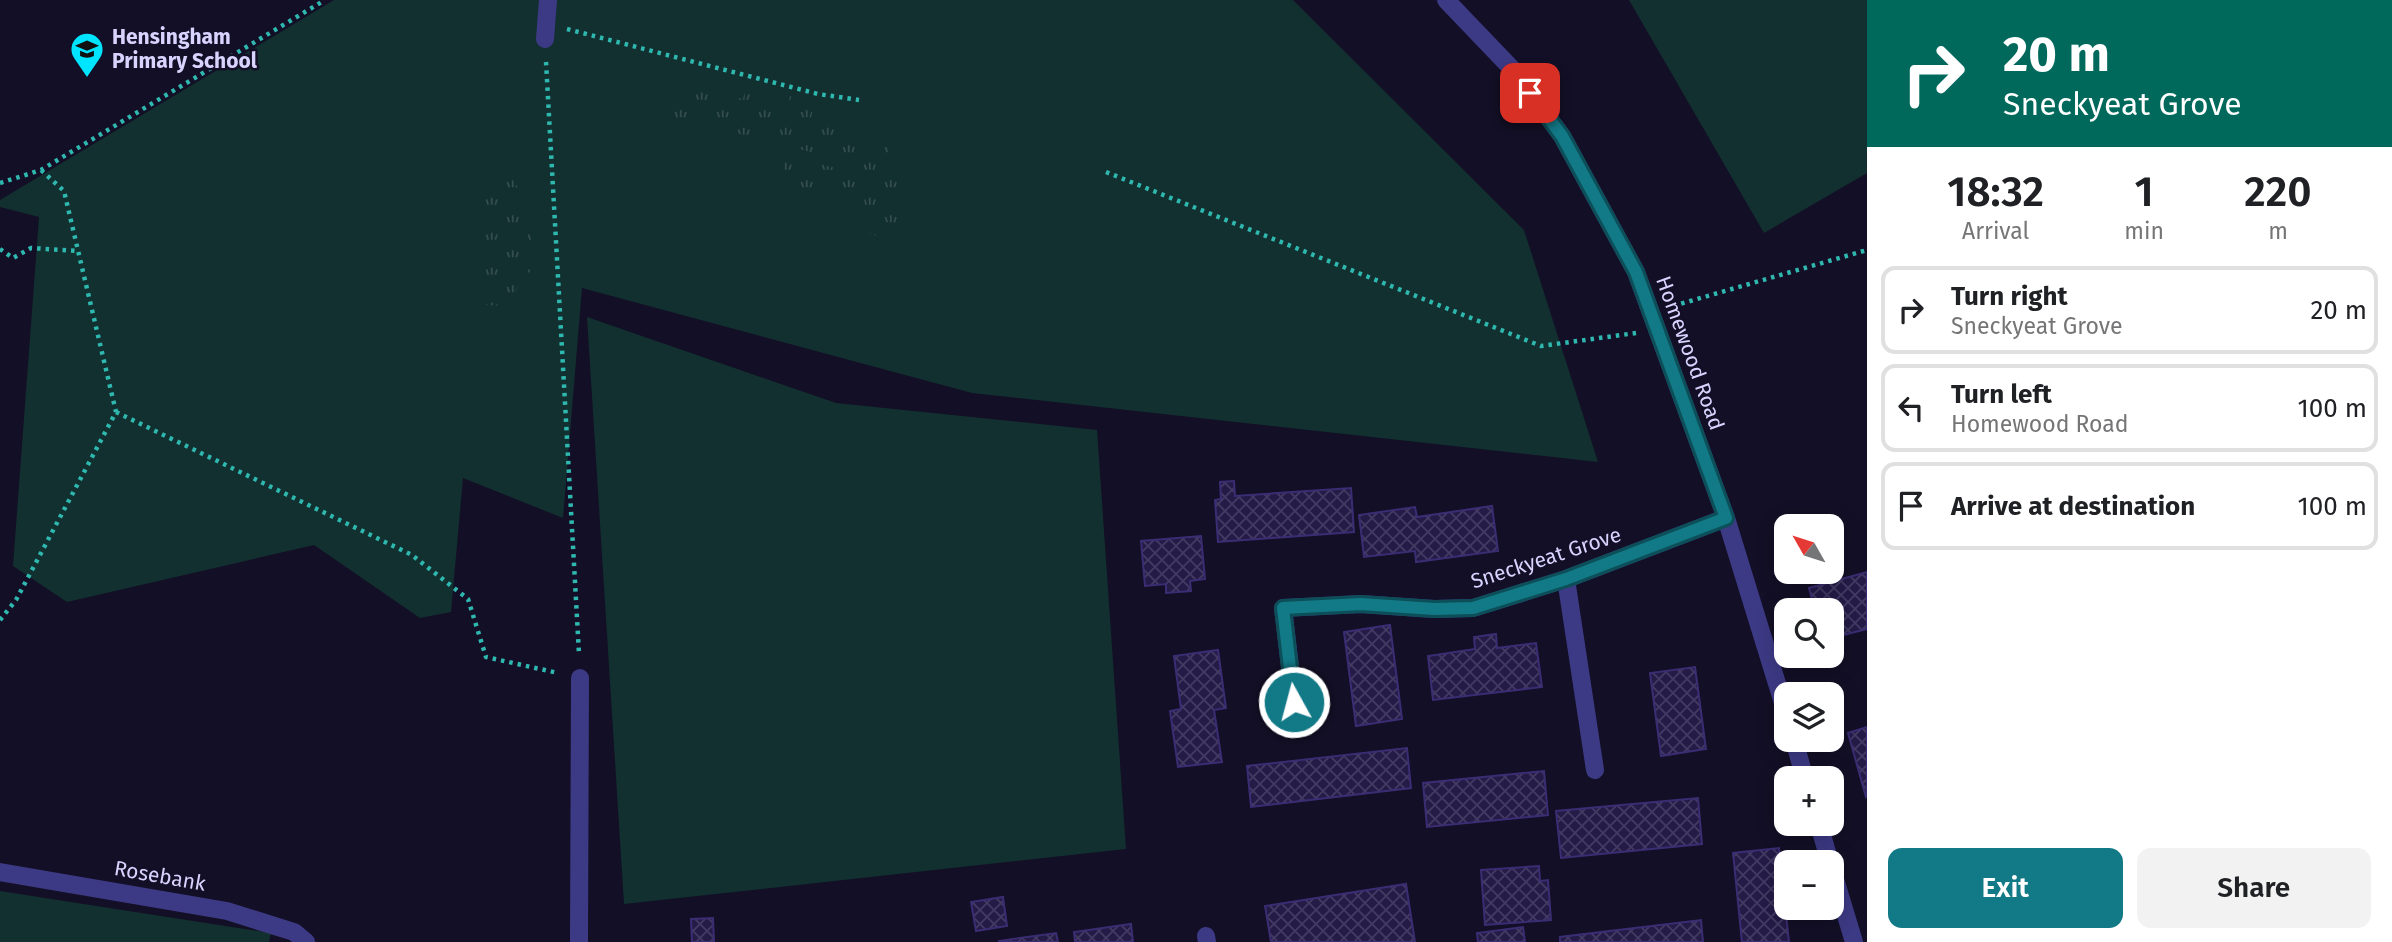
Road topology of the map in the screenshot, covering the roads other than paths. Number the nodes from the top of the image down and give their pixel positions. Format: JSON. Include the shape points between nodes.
{"nodes":[{"id":1,"x":548,"y":0,"type":"edge"},
{"id":2,"x":1451,"y":4,"type":"edge"},
{"id":3,"x":545,"y":31,"type":"road end"},
{"id":4,"x":1726,"y":518,"type":"junction"},
{"id":5,"x":1566,"y":579,"type":"junction"},
{"id":6,"x":580,"y":678,"type":"road end"},
{"id":7,"x":1777,"y":682,"type":"edge"},
{"id":8,"x":1297,"y":725,"type":"dead end"},
{"id":9,"x":1595,"y":770,"type":"dead end"},
{"id":10,"x":0,"y":872,"type":"edge"},
{"id":11,"x":1844,"y":909,"type":"edge"},
{"id":12,"x":306,"y":942,"type":"edge"},
{"id":13,"x":579,"y":942,"type":"edge"},
{"id":14,"x":1854,"y":942,"type":"edge"}],
"edges":[{"from":1,"to":3,"type":"street"},
{"from":2,"to":4,"type":"street","name":"Homewood Road","via":[[1514,71],[1562,136],[1636,272]]},
{"from":4,"to":5,"type":"street","name":"Sneckyeat Grove"},
{"from":4,"to":7,"type":"street","name":"Homewood Road"},
{"from":5,"to":8,"type":"street","name":"Sneckyeat Grove","via":[[1473,608],[1361,604],[1283,608]]},
{"from":5,"to":9,"type":"street"},
{"from":6,"to":13,"type":"street"},
{"from":10,"to":12,"type":"street","name":"Rosebank","via":[[227,911],[294,932]]},
{"from":11,"to":14,"type":"street"}]}
